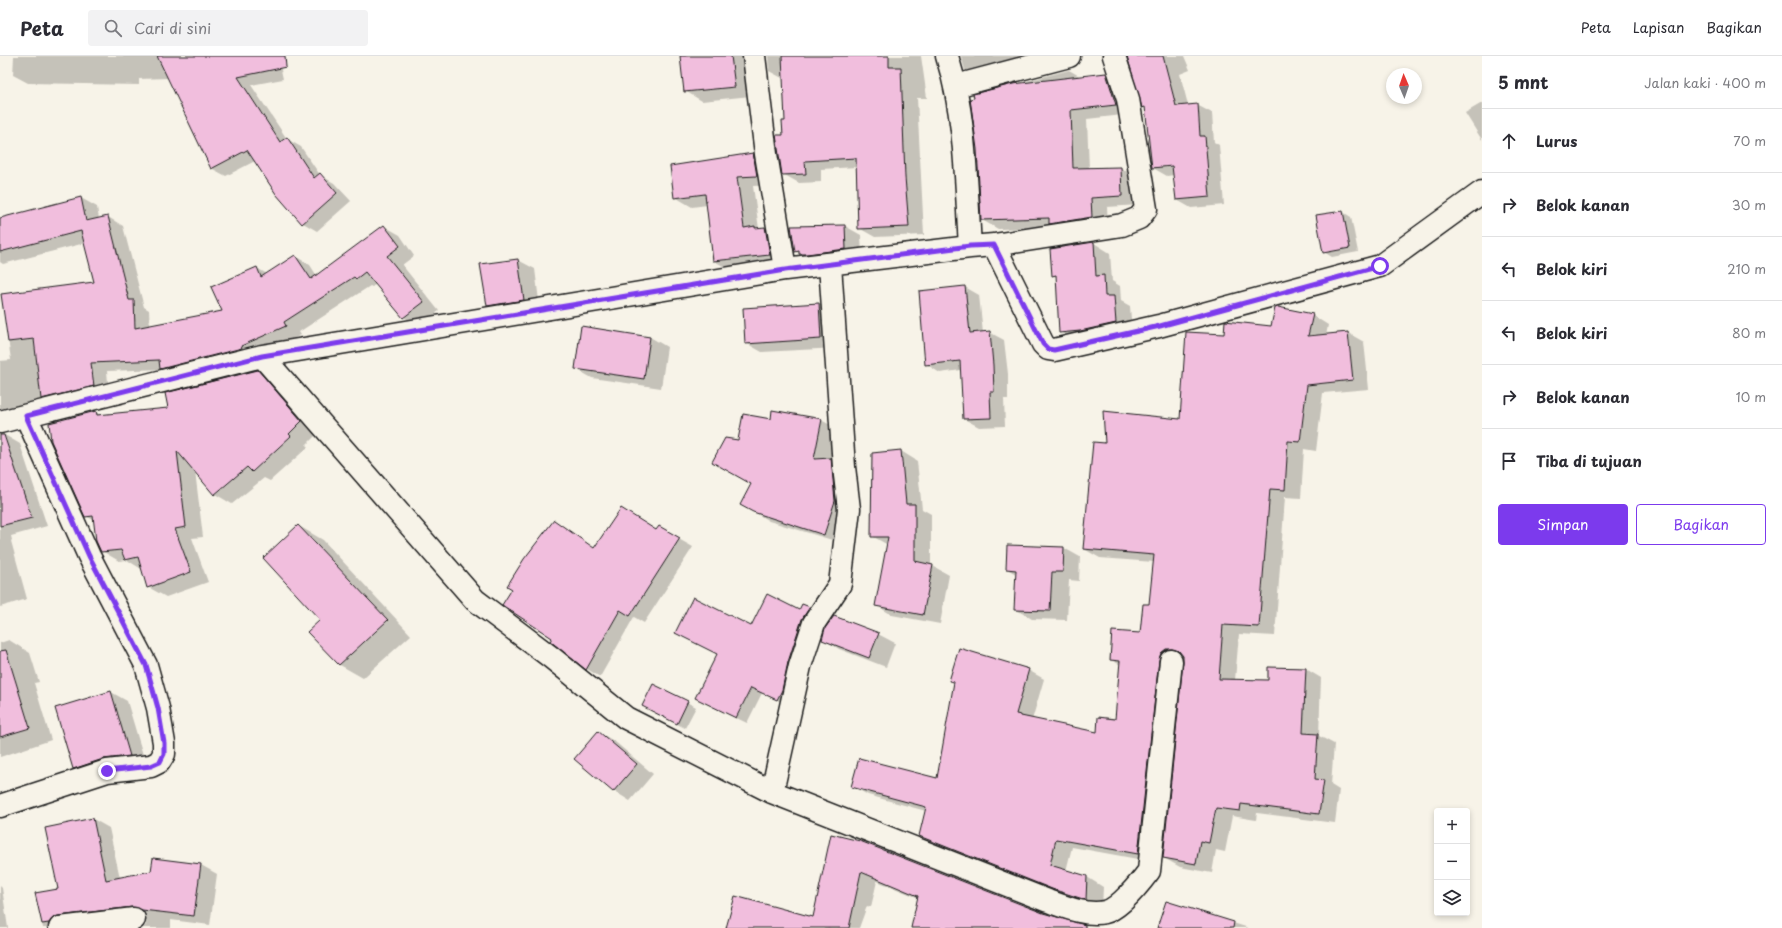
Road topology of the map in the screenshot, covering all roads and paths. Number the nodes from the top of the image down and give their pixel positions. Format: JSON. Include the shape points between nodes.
{"nodes":[{"id":1,"x":754,"y":56,"type":"edge"},
{"id":2,"x":947,"y":56,"type":"edge"},
{"id":3,"x":1069,"y":56,"type":"edge"},
{"id":4,"x":1114,"y":56,"type":"edge"},
{"id":5,"x":956,"y":86,"type":"junction"},
{"id":6,"x":1482,"y":192,"type":"edge"},
{"id":7,"x":994,"y":245,"type":"junction"},
{"id":8,"x":970,"y":246,"type":"junction"},
{"id":9,"x":830,"y":265,"type":"junction"},
{"id":10,"x":785,"y":270,"type":"junction"},
{"id":11,"x":262,"y":356,"type":"junction"},
{"id":12,"x":26,"y":416,"type":"junction"},
{"id":13,"x":0,"y":422,"type":"edge"},
{"id":14,"x":1171,"y":661,"type":"dead end"},
{"id":15,"x":772,"y":792,"type":"junction"},
{"id":16,"x":0,"y":806,"type":"edge"},
{"id":17,"x":134,"y":919,"type":"dead end"},
{"id":18,"x":60,"y":928,"type":"edge"}],
"edges":[{"from":1,"to":10,"type":"street","via":[[766,154]]},
{"from":2,"to":5,"type":"street"},
{"from":3,"to":5,"type":"street"},
{"from":4,"to":7,"type":"street","via":[[1128,99],[1146,210],[1139,218],[1122,225]]},
{"from":5,"to":8,"type":"street"},
{"from":6,"to":7,"type":"street","via":[[1380,266],[1160,326],[1054,350],[1043,344]]},
{"from":7,"to":8,"type":"street"},
{"from":8,"to":9,"type":"street"},
{"from":9,"to":10,"type":"street"},
{"from":9,"to":15,"type":"street","via":[[849,510],[840,584],[814,623],[800,666]]},
{"from":10,"to":11,"type":"street"},
{"from":11,"to":12,"type":"street"},
{"from":11,"to":15,"type":"street","via":[[475,600],[626,718]]},
{"from":12,"to":13,"type":"street"},
{"from":12,"to":16,"type":"street","via":[[89,556],[146,665],[158,708],[164,754],[160,762],[151,766],[107,771]]},
{"from":14,"to":15,"type":"street","via":[[1149,871],[1137,888],[1106,912],[1085,912],[1048,901]]},
{"from":17,"to":18,"type":"street"}]}
